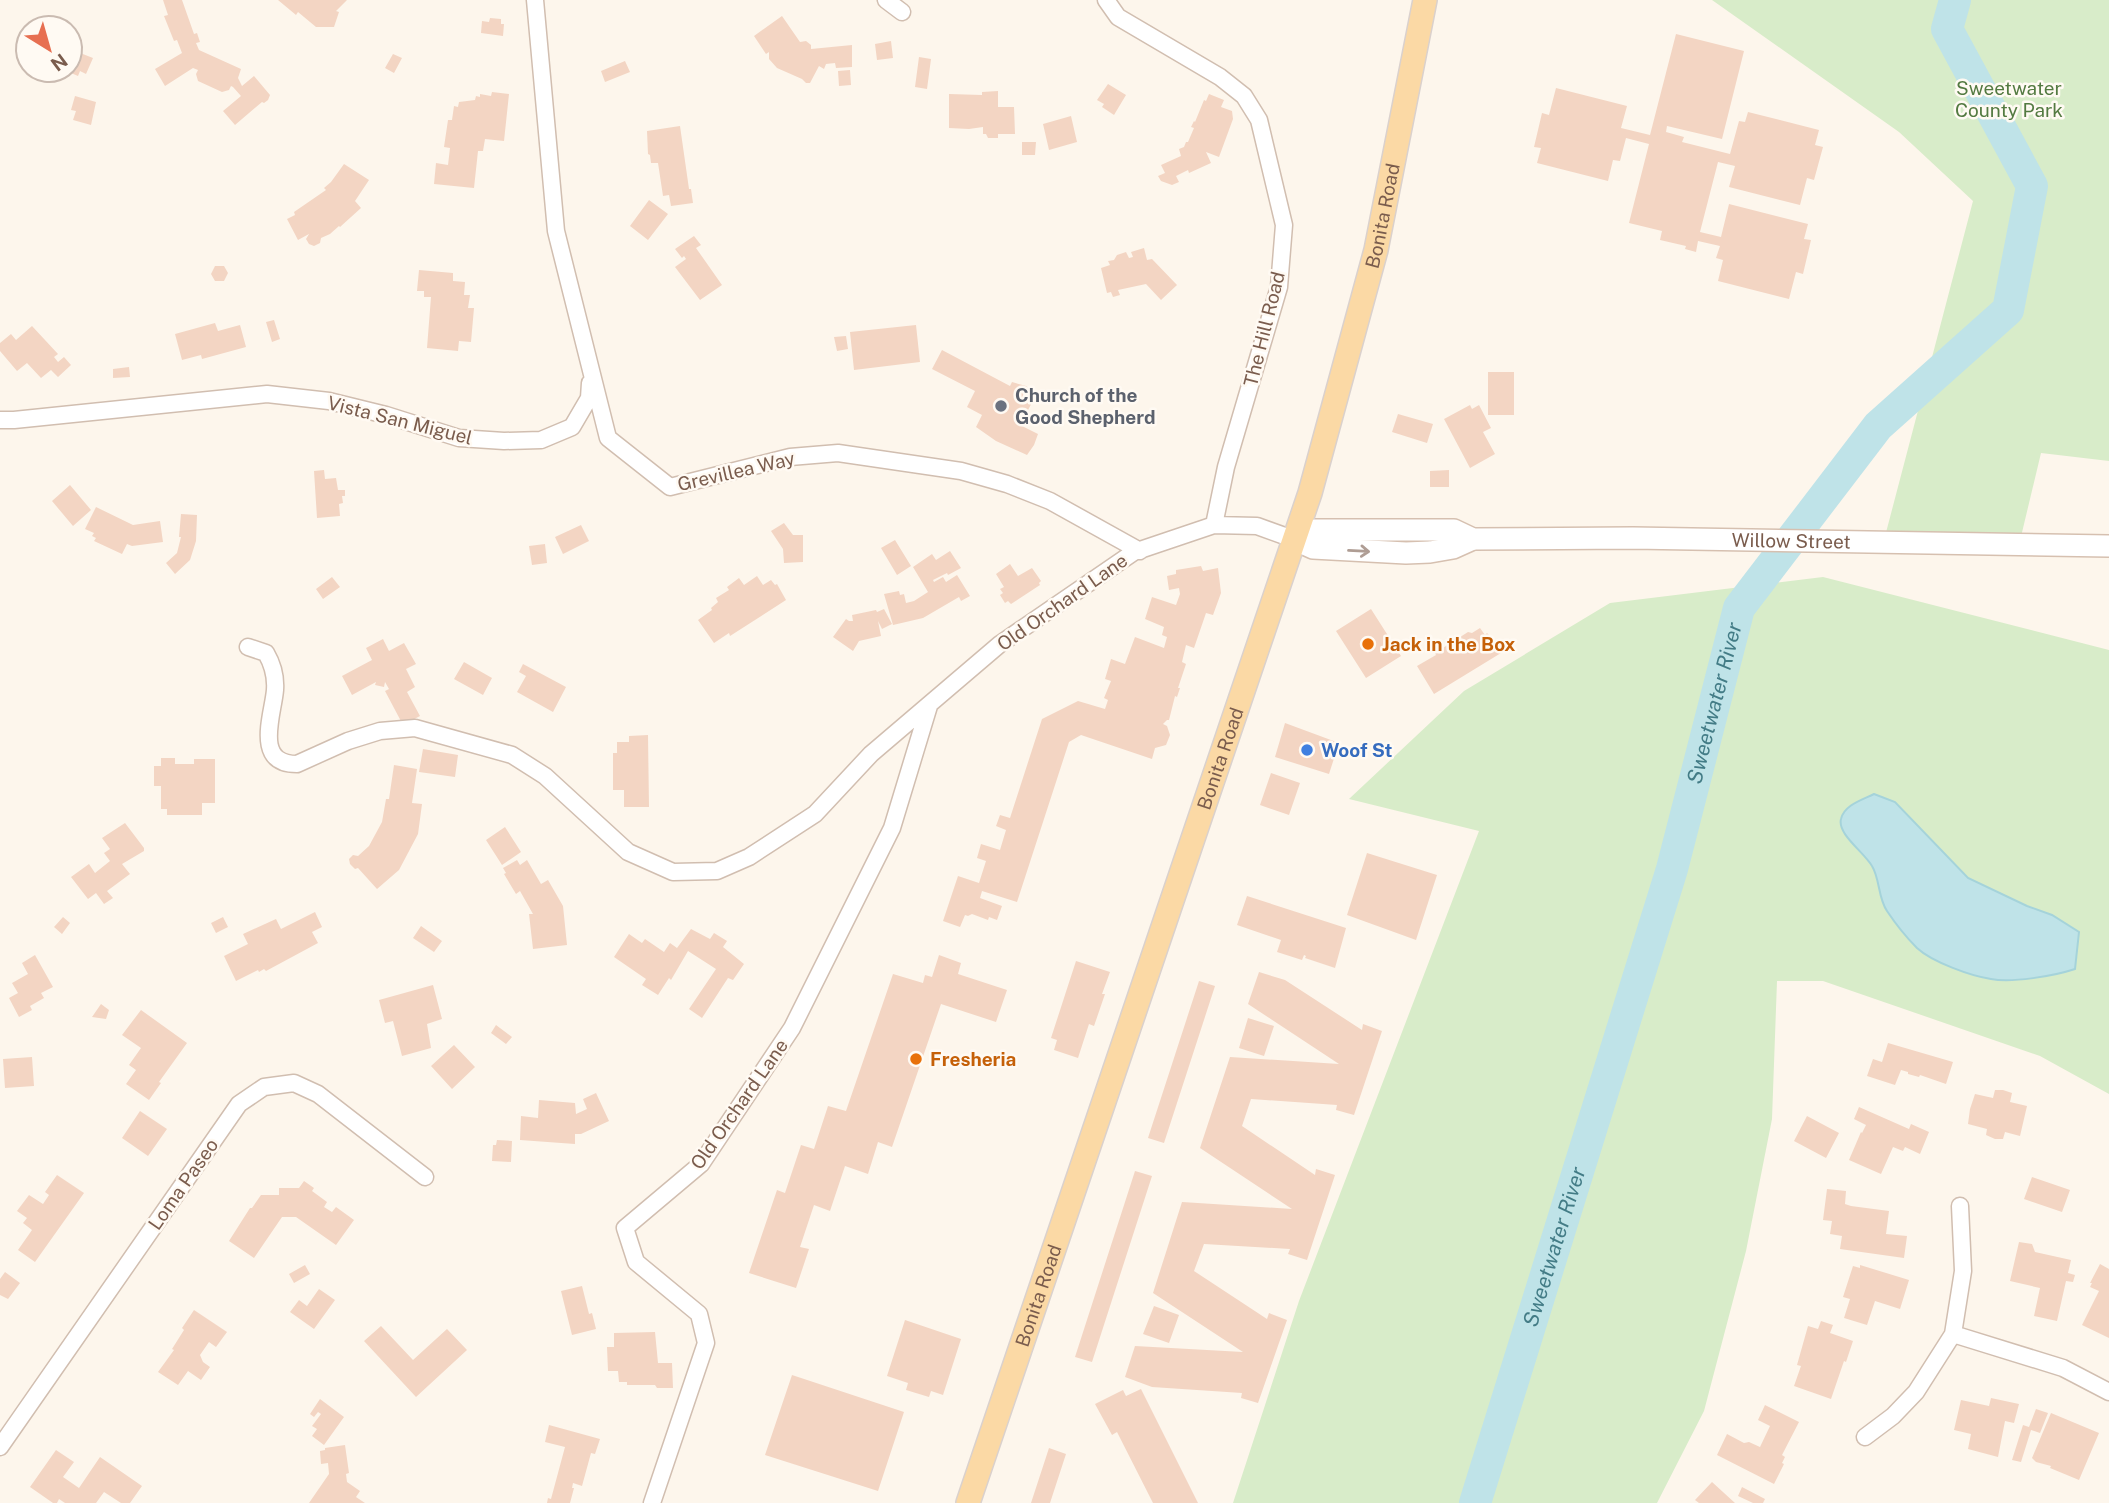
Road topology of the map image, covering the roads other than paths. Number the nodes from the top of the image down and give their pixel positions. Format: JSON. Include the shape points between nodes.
{"nodes":[{"id":1,"x":536,"y":0,"type":"edge"},
{"id":2,"x":886,"y":0,"type":"edge"},
{"id":3,"x":1106,"y":0,"type":"edge"},
{"id":4,"x":1425,"y":0,"type":"edge"},
{"id":5,"x":902,"y":12,"type":"dead end"},
{"id":6,"x":591,"y":374,"type":"junction"},
{"id":7,"x":0,"y":420,"type":"edge"},
{"id":8,"x":1214,"y":525,"type":"junction"},
{"id":9,"x":1293,"y":539,"type":"junction"},
{"id":10,"x":2109,"y":546,"type":"edge"},
{"id":11,"x":1140,"y":551,"type":"junction"},
{"id":12,"x":248,"y":647,"type":"dead end"},
{"id":13,"x":929,"y":706,"type":"junction"},
{"id":14,"x":425,"y":1177,"type":"dead end"},
{"id":15,"x":1960,"y":1206,"type":"dead end"},
{"id":16,"x":1953,"y":1334,"type":"junction"},
{"id":17,"x":2109,"y":1392,"type":"edge"},
{"id":18,"x":1866,"y":1437,"type":"dead end"},
{"id":19,"x":0,"y":1447,"type":"edge"},
{"id":20,"x":652,"y":1503,"type":"edge"},
{"id":21,"x":968,"y":1503,"type":"edge"}],
"edges":[{"from":1,"to":6,"type":"street","name":"Grevillea Way","via":[[556,231]]},
{"from":2,"to":5,"type":"street"},
{"from":3,"to":8,"type":"street","name":"The Hill Road","via":[[1118,17],[1244,96],[1259,120],[1284,225],[1279,287],[1226,467]]},
{"from":4,"to":9,"type":"main road","name":"Bonita Road","via":[[1376,250],[1310,493]]},
{"from":6,"to":7,"type":"street","name":"Vista San Miguel","via":[[589,398],[572,427],[541,440],[459,438],[329,401],[267,394]]},
{"from":6,"to":11,"type":"street","name":"Grevillea Way","via":[[608,438],[670,487],[790,457],[838,453],[961,471],[1007,484],[1050,500]]},
{"from":8,"to":9,"type":"street","name":"Old Orchard Lane","via":[[1257,526]]},
{"from":8,"to":11,"type":"street","name":"Old Orchard Lane"},
{"from":9,"to":10,"type":"main road","name":"Willow Street","via":[[1315,530],[1454,530],[1473,539]]},
{"from":9,"to":21,"type":"main road","name":"Bonita Road"},
{"from":11,"to":13,"type":"street","name":"Old Orchard Lane","via":[[1000,644]]},
{"from":12,"to":13,"type":"street","name":"Old Orchard Lane","via":[[266,653],[272,664],[275,691],[268,740],[276,758],[297,764],[380,731],[415,728],[512,755],[545,776],[628,852],[673,872],[717,871],[749,857],[815,814],[871,754]]},
{"from":13,"to":20,"type":"street","name":"Old Orchard Lane","via":[[892,828],[792,1027],[701,1164],[625,1228],[636,1262],[699,1314],[706,1343]]},
{"from":14,"to":19,"type":"street","name":"Loma Paseo","via":[[310,1090],[297,1083],[264,1087],[239,1104]]},
{"from":15,"to":16,"type":"street","via":[[1963,1271]]},
{"from":16,"to":17,"type":"street","via":[[2063,1368]]},
{"from":16,"to":18,"type":"street","via":[[1916,1392]]}]}
